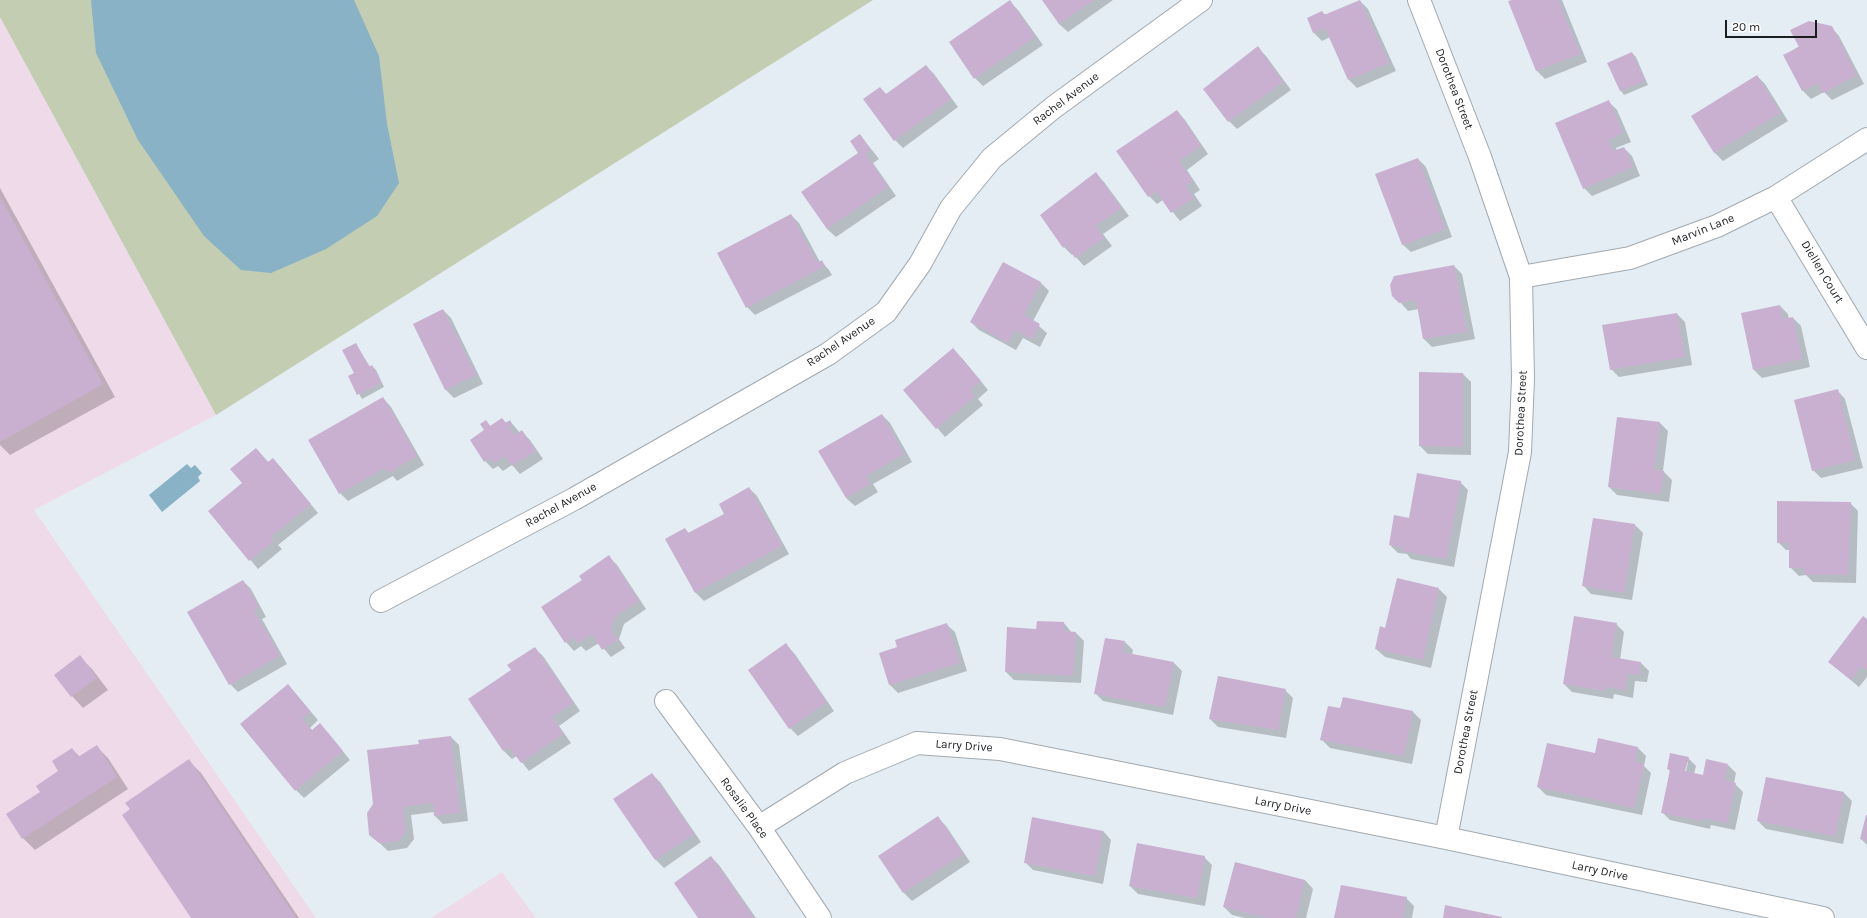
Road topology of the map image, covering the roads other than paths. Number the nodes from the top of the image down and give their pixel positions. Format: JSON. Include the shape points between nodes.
{"nodes":[{"id":1,"x":1201,"y":0,"type":"edge"},
{"id":2,"x":1419,"y":0,"type":"edge"},
{"id":3,"x":1867,"y":139,"type":"edge"},
{"id":4,"x":1776,"y":197,"type":"junction"},
{"id":5,"x":1521,"y":278,"type":"junction"},
{"id":6,"x":1867,"y":348,"type":"edge"},
{"id":7,"x":381,"y":601,"type":"dead end"},
{"id":8,"x":666,"y":701,"type":"dead end"},
{"id":9,"x":758,"y":827,"type":"junction"},
{"id":10,"x":1446,"y":838,"type":"junction"},
{"id":11,"x":820,"y":918,"type":"edge"},
{"id":12,"x":1822,"y":918,"type":"edge"}],
"edges":[{"from":1,"to":7,"type":"street","name":"Rachel Avenue","via":[[1054,107],[992,158],[951,208],[920,264],[886,312],[828,354],[574,499]]},
{"from":2,"to":5,"type":"street","name":"Dorothea Street","via":[[1480,157]]},
{"from":3,"to":4,"type":"street","name":"Marvin Lane"},
{"from":4,"to":5,"type":"street","name":"Marvin Lane","via":[[1717,226],[1630,258]]},
{"from":4,"to":6,"type":"street","name":"Diellen Court"},
{"from":5,"to":10,"type":"street","name":"Dorothea Street","via":[[1523,380],[1520,452]]},
{"from":8,"to":9,"type":"street","name":"Rosalie Place"},
{"from":9,"to":10,"type":"street","name":"Larry Drive","via":[[845,773],[917,743],[1000,749]]},
{"from":9,"to":11,"type":"street","name":"Rosalie Place"},
{"from":10,"to":12,"type":"street","name":"Larry Drive"}]}
